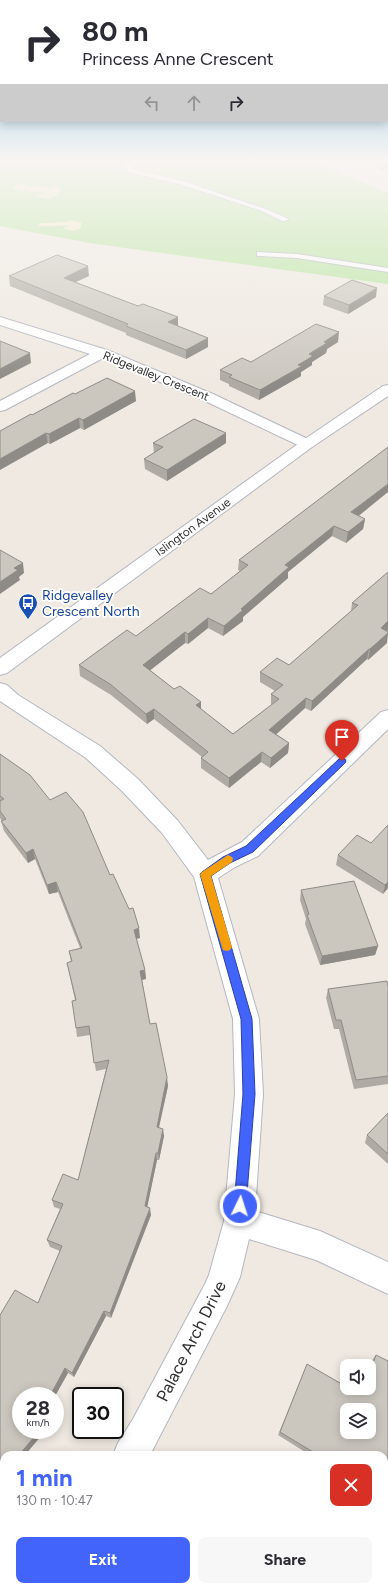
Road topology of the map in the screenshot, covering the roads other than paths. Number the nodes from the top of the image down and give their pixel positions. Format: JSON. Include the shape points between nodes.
{"nodes":[{"id":1,"x":260,"y":254,"type":"dead end"},
{"id":2,"x":388,"y":270,"type":"edge"},
{"id":3,"x":0,"y":321,"type":"edge"},
{"id":4,"x":102,"y":353,"type":"junction"},
{"id":5,"x":388,"y":389,"type":"edge"},
{"id":6,"x":0,"y":407,"type":"edge"},
{"id":7,"x":308,"y":444,"type":"junction"},
{"id":8,"x":0,"y":668,"type":"edge"},
{"id":9,"x":0,"y":690,"type":"edge"},
{"id":10,"x":388,"y":717,"type":"edge"},
{"id":11,"x":205,"y":874,"type":"junction"},
{"id":12,"x":239,"y":1221,"type":"junction"},
{"id":13,"x":388,"y":1278,"type":"edge"},
{"id":14,"x":132,"y":1451,"type":"edge"}],
"edges":[{"from":1,"to":2,"type":"lane","via":[[303,257]]},
{"from":3,"to":4,"type":"street","name":"Ridgevalley Crescent"},
{"from":4,"to":6,"type":"street"},
{"from":4,"to":7,"type":"street","name":"Ridgevalley Crescent","via":[[208,397]]},
{"from":5,"to":7,"type":"street","name":"Islington Avenue"},
{"from":7,"to":8,"type":"street","name":"Islington Avenue"},
{"from":9,"to":11,"type":"street","via":[[11,700],[93,752],[130,785],[170,826]]},
{"from":10,"to":11,"type":"street","via":[[250,849]]},
{"from":11,"to":12,"type":"street","name":"Palace Arch Drive","via":[[246,1019],[249,1094]]},
{"from":12,"to":13,"type":"street","via":[[320,1246]]},
{"from":12,"to":14,"type":"street","name":"Palace Arch Drive","via":[[224,1277],[216,1295]]}]}
